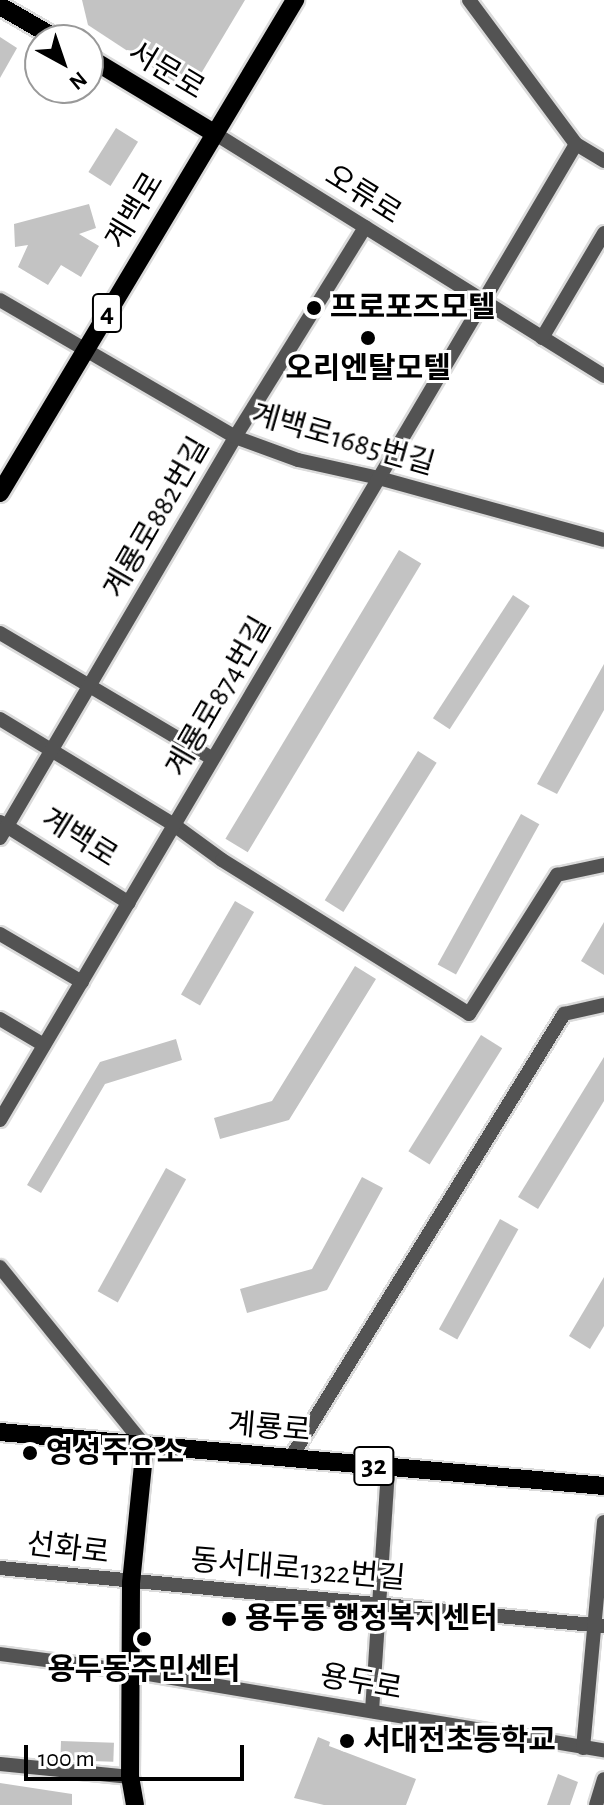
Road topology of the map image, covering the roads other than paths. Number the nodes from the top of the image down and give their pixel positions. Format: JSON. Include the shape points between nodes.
{"nodes":[{"id":1,"x":295,"y":0,"type":"edge"},
{"id":2,"x":469,"y":0,"type":"edge"},
{"id":3,"x":0,"y":6,"type":"edge"},
{"id":4,"x":31,"y":24,"type":"edge"},
{"id":5,"x":104,"y":67,"type":"edge"},
{"id":6,"x":214,"y":133,"type":"junction"},
{"id":7,"x":576,"y":144,"type":"junction"},
{"id":8,"x":604,"y":161,"type":"edge"},
{"id":9,"x":365,"y":227,"type":"junction"},
{"id":10,"x":604,"y":233,"type":"edge"},
{"id":11,"x":0,"y":300,"type":"edge"},
{"id":12,"x":485,"y":302,"type":"junction"},
{"id":13,"x":542,"y":338,"type":"junction"},
{"id":14,"x":87,"y":347,"type":"junction"},
{"id":15,"x":604,"y":376,"type":"edge"},
{"id":16,"x":235,"y":437,"type":"junction"},
{"id":17,"x":379,"y":478,"type":"junction"},
{"id":18,"x":0,"y":493,"type":"edge"},
{"id":19,"x":604,"y":540,"type":"edge"},
{"id":20,"x":0,"y":633,"type":"edge"},
{"id":21,"x":88,"y":687,"type":"junction"},
{"id":22,"x":0,"y":719,"type":"edge"},
{"id":23,"x":51,"y":750,"type":"junction"},
{"id":24,"x":213,"y":759,"type":"junction"},
{"id":25,"x":174,"y":825,"type":"junction"},
{"id":26,"x":2,"y":829,"type":"edge"},
{"id":27,"x":604,"y":865,"type":"edge"},
{"id":28,"x":129,"y":903,"type":"junction"},
{"id":29,"x":0,"y":934,"type":"edge"},
{"id":30,"x":82,"y":982,"type":"junction"},
{"id":31,"x":604,"y":1005,"type":"edge"},
{"id":32,"x":0,"y":1019,"type":"edge"},
{"id":33,"x":44,"y":1045,"type":"junction"},
{"id":34,"x":0,"y":1120,"type":"edge"},
{"id":35,"x":0,"y":1267,"type":"edge"},
{"id":36,"x":0,"y":1432,"type":"edge"},
{"id":37,"x":145,"y":1446,"type":"junction"},
{"id":38,"x":290,"y":1459,"type":"junction"},
{"id":39,"x":388,"y":1467,"type":"junction"},
{"id":40,"x":604,"y":1486,"type":"edge"},
{"id":41,"x":604,"y":1522,"type":"edge"},
{"id":42,"x":0,"y":1568,"type":"edge"},
{"id":43,"x":131,"y":1583,"type":"junction"},
{"id":44,"x":380,"y":1602,"type":"junction"},
{"id":45,"x":599,"y":1626,"type":"edge"},
{"id":46,"x":0,"y":1654,"type":"edge"},
{"id":47,"x":130,"y":1671,"type":"junction"},
{"id":48,"x":372,"y":1711,"type":"junction"},
{"id":49,"x":583,"y":1748,"type":"junction"},
{"id":50,"x":604,"y":1750,"type":"edge"},
{"id":51,"x":0,"y":1764,"type":"edge"},
{"id":52,"x":130,"y":1777,"type":"junction"},
{"id":53,"x":604,"y":1779,"type":"edge"},
{"id":54,"x":135,"y":1805,"type":"edge"},
{"id":55,"x":596,"y":1805,"type":"edge"}],
"edges":[{"from":1,"to":6,"type":"main road","name":"계백로","number":"4"},
{"from":2,"to":7,"type":"street"},
{"from":3,"to":4,"type":"main road"},
{"from":5,"to":6,"type":"main road","name":"서문로"},
{"from":6,"to":9,"type":"street","name":"오류로"},
{"from":6,"to":14,"type":"main road","name":"계백로","number":"4"},
{"from":7,"to":8,"type":"street"},
{"from":7,"to":12,"type":"street"},
{"from":9,"to":12,"type":"street","name":"오류로"},
{"from":9,"to":16,"type":"street","name":"계룡로882번길"},
{"from":10,"to":13,"type":"street"},
{"from":11,"to":14,"type":"street","name":"계백로1685번길"},
{"from":12,"to":13,"type":"street","name":"오류로"},
{"from":12,"to":17,"type":"street","name":"계룡로874번길"},
{"from":13,"to":15,"type":"street","name":"오류로"},
{"from":14,"to":16,"type":"street","name":"계백로1685번길"},
{"from":14,"to":18,"type":"main road","name":"계백로","number":"4"},
{"from":16,"to":17,"type":"street","name":"계백로1685번길","via":[[298,460]]},
{"from":16,"to":21,"type":"street","name":"계룡로882번길"},
{"from":17,"to":19,"type":"street","name":"계백로1685번길"},
{"from":17,"to":24,"type":"street","name":"계룡로874번길"},
{"from":20,"to":21,"type":"street"},
{"from":21,"to":23,"type":"street","name":"계룡로882번길"},
{"from":21,"to":24,"type":"street"},
{"from":22,"to":23,"type":"street","name":"계백로"},
{"from":23,"to":25,"type":"street","name":"계백로"},
{"from":23,"to":26,"type":"street","name":"계룡로882번길"},
{"from":24,"to":25,"type":"street","name":"계룡로874번길"},
{"from":25,"to":27,"type":"street","name":"계백로","via":[[469,1014],[557,875]]},
{"from":25,"to":28,"type":"street","name":"계룡로874번길"},
{"from":26,"to":28,"type":"street","name":"계백로"},
{"from":28,"to":30,"type":"street","name":"계룡로874번길"},
{"from":29,"to":30,"type":"street"},
{"from":30,"to":33,"type":"street","name":"계룡로874번길"},
{"from":31,"to":38,"type":"street","via":[[564,1014]]},
{"from":32,"to":33,"type":"street"},
{"from":33,"to":34,"type":"street","name":"계룡로874번길"},
{"from":35,"to":37,"type":"street"},
{"from":36,"to":37,"type":"main road","name":"계룡로","number":"32"},
{"from":37,"to":38,"type":"main road","name":"계룡로","number":"32"},
{"from":37,"to":43,"type":"main road"},
{"from":38,"to":39,"type":"main road","name":"계룡로","number":"32"},
{"from":39,"to":40,"type":"main road","name":"계룡로","number":"32"},
{"from":39,"to":44,"type":"street"},
{"from":41,"to":45,"type":"street"},
{"from":42,"to":43,"type":"street","name":"선화로"},
{"from":43,"to":44,"type":"street","name":"동서대로1322번길"},
{"from":43,"to":47,"type":"main road"},
{"from":44,"to":45,"type":"street","name":"동서대로1322번길"},
{"from":44,"to":48,"type":"street"},
{"from":45,"to":49,"type":"street"},
{"from":46,"to":47,"type":"street","name":"용두로"},
{"from":47,"to":48,"type":"street","name":"용두로"},
{"from":47,"to":52,"type":"main road"},
{"from":48,"to":49,"type":"street","name":"용두로"},
{"from":49,"to":50,"type":"street","name":"용두로"},
{"from":51,"to":52,"type":"street"},
{"from":52,"to":54,"type":"main road"},
{"from":53,"to":55,"type":"street"}]}
